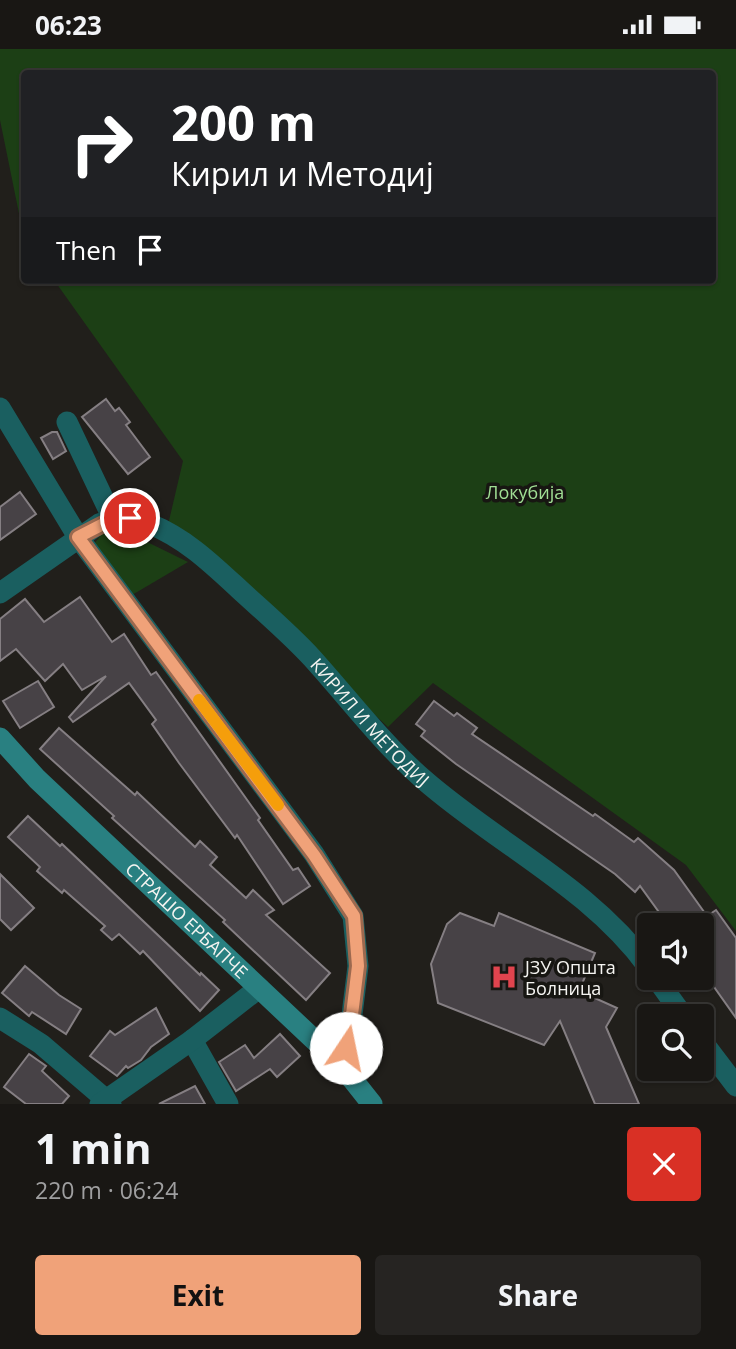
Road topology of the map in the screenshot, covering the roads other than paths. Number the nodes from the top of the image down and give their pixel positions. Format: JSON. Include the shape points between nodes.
{"nodes":[{"id":1,"x":0,"y":408,"type":"edge"},
{"id":2,"x":67,"y":422,"type":"dead end"},
{"id":3,"x":113,"y":519,"type":"junction"},
{"id":4,"x":78,"y":537,"type":"junction"},
{"id":5,"x":0,"y":593,"type":"edge"},
{"id":6,"x":0,"y":738,"type":"edge"},
{"id":7,"x":637,"y":952,"type":"edge"},
{"id":8,"x":259,"y":988,"type":"junction"},
{"id":9,"x":0,"y":1018,"type":"edge"},
{"id":10,"x":192,"y":1040,"type":"junction"},
{"id":11,"x":714,"y":1057,"type":"edge"},
{"id":12,"x":341,"y":1065,"type":"junction"},
{"id":13,"x":736,"y":1086,"type":"edge"},
{"id":14,"x":106,"y":1103,"type":"edge"},
{"id":15,"x":228,"y":1104,"type":"edge"},
{"id":16,"x":372,"y":1104,"type":"edge"}],
"edges":[{"from":1,"to":4,"type":"street"},
{"from":2,"to":3,"type":"street"},
{"from":3,"to":4,"type":"street"},
{"from":3,"to":7,"type":"street","name":"КИРИЛ И МЕТОДИЈ","via":[[150,523],[207,559],[311,656],[389,747],[424,780],[576,894]]},
{"from":4,"to":5,"type":"street"},
{"from":4,"to":12,"type":"street","via":[[314,855],[354,916],[358,966]]},
{"from":6,"to":8,"type":"main road","name":"СТРАШО ЕРБАПЧЕ","via":[[37,779]]},
{"from":8,"to":10,"type":"street"},
{"from":8,"to":12,"type":"main road","name":"СТРАШО ЕРБАПЧЕ"},
{"from":9,"to":14,"type":"street","via":[[41,1044]]},
{"from":10,"to":14,"type":"street"},
{"from":10,"to":15,"type":"street"},
{"from":11,"to":13,"type":"street"},
{"from":12,"to":16,"type":"main road","name":"СТРАШО ЕРБАПЧЕ"}]}
